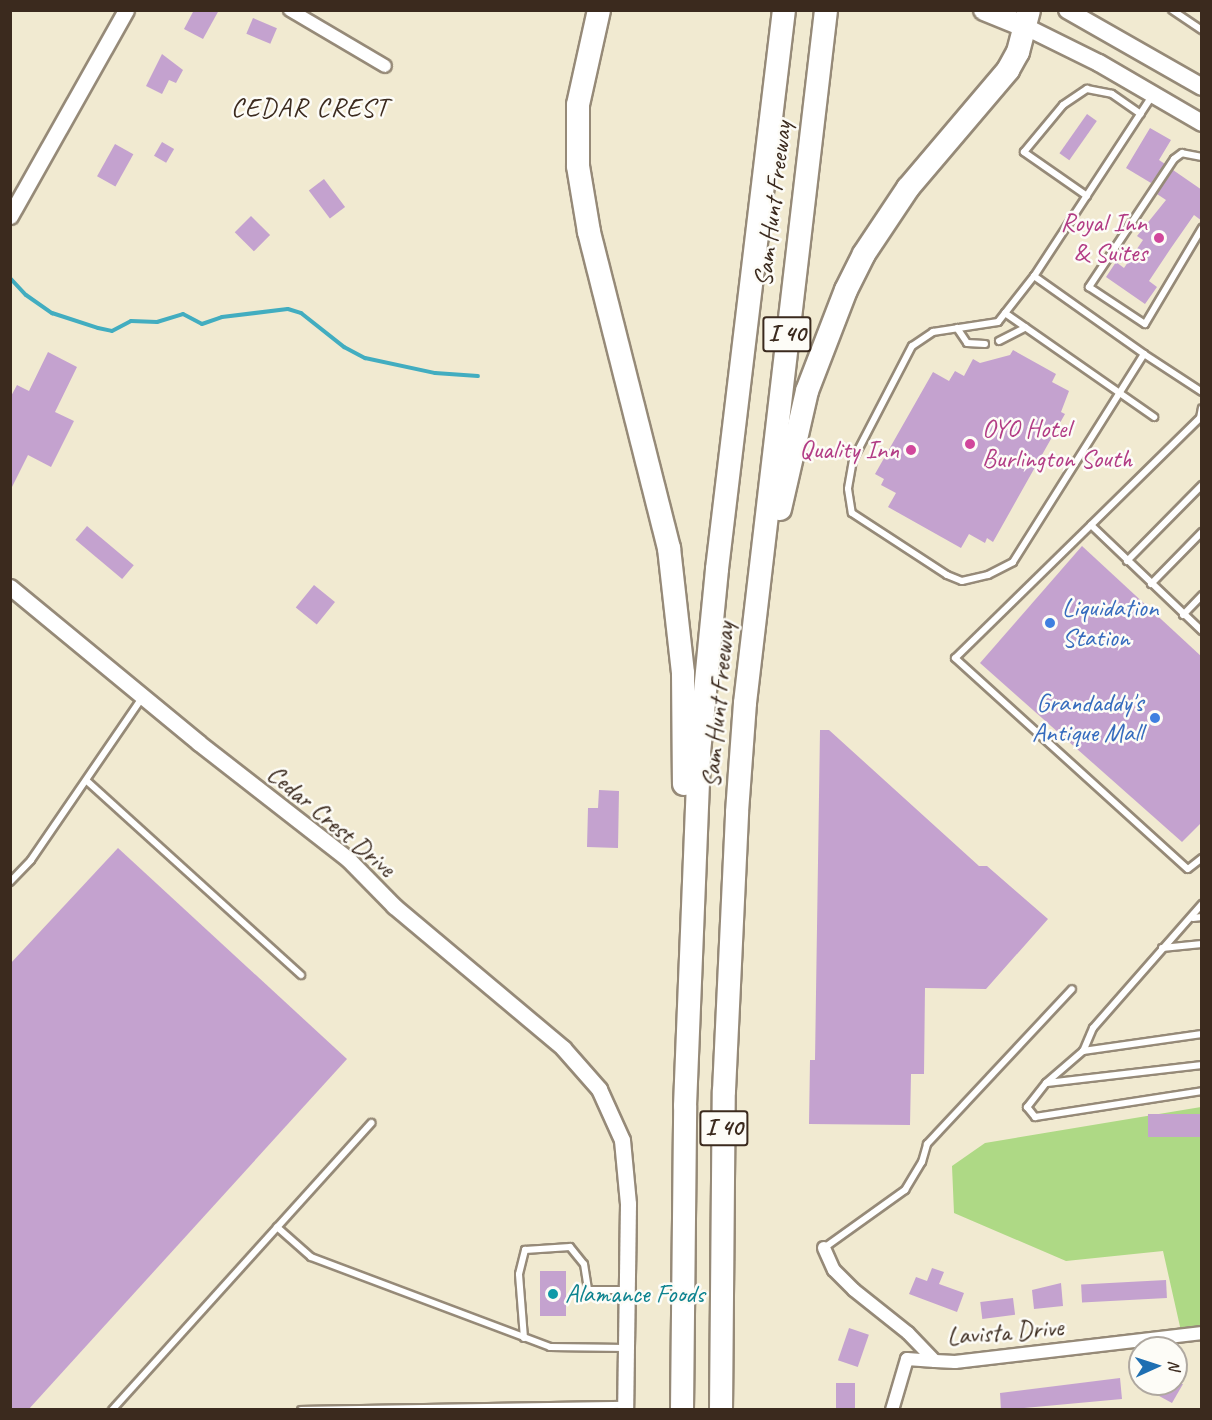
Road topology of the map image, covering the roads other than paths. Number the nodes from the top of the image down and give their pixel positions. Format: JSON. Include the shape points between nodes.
{"nodes":[{"id":1,"x":126,"y":10,"type":"edge"},
{"id":2,"x":290,"y":10,"type":"edge"},
{"id":3,"x":599,"y":10,"type":"edge"},
{"id":4,"x":784,"y":10,"type":"edge"},
{"id":5,"x":826,"y":10,"type":"edge"},
{"id":6,"x":984,"y":10,"type":"edge"},
{"id":7,"x":1067,"y":10,"type":"edge"},
{"id":8,"x":1172,"y":10,"type":"edge"},
{"id":9,"x":1028,"y":19,"type":"edge"},
{"id":10,"x":1202,"y":30,"type":"edge"},
{"id":11,"x":385,"y":66,"type":"dead end"},
{"id":12,"x":1202,"y":87,"type":"edge"},
{"id":13,"x":1154,"y":94,"type":"junction"},
{"id":14,"x":1141,"y":114,"type":"junction"},
{"id":15,"x":1202,"y":123,"type":"edge"},
{"id":16,"x":1202,"y":157,"type":"edge"},
{"id":17,"x":1087,"y":195,"type":"junction"},
{"id":18,"x":10,"y":216,"type":"edge"},
{"id":19,"x":1202,"y":228,"type":"edge"},
{"id":20,"x":1034,"y":276,"type":"junction"},
{"id":21,"x":1005,"y":313,"type":"junction"},
{"id":22,"x":1026,"y":327,"type":"junction"},
{"id":23,"x":957,"y":328,"type":"junction"},
{"id":24,"x":999,"y":342,"type":"dead end"},
{"id":25,"x":985,"y":344,"type":"dead end"},
{"id":26,"x":1144,"y":354,"type":"junction"},
{"id":27,"x":1120,"y":390,"type":"junction"},
{"id":28,"x":1202,"y":392,"type":"edge"},
{"id":29,"x":1202,"y":408,"type":"edge"},
{"id":30,"x":1154,"y":417,"type":"dead end"},
{"id":31,"x":1201,"y":419,"type":"edge"},
{"id":32,"x":1202,"y":485,"type":"edge"},
{"id":33,"x":1091,"y":525,"type":"junction"},
{"id":34,"x":1202,"y":532,"type":"edge"},
{"id":35,"x":1127,"y":561,"type":"junction"},
{"id":36,"x":1151,"y":585,"type":"junction"},
{"id":37,"x":10,"y":587,"type":"edge"},
{"id":38,"x":1202,"y":595,"type":"edge"},
{"id":39,"x":1183,"y":615,"type":"junction"},
{"id":40,"x":1202,"y":631,"type":"edge"},
{"id":41,"x":750,"y":657,"type":"junction"},
{"id":42,"x":143,"y":697,"type":"junction"},
{"id":43,"x":87,"y":781,"type":"junction"},
{"id":44,"x":1202,"y":858,"type":"edge"},
{"id":45,"x":10,"y":882,"type":"edge"},
{"id":46,"x":1202,"y":904,"type":"edge"},
{"id":47,"x":1202,"y":917,"type":"edge"},
{"id":48,"x":1192,"y":918,"type":"junction"},
{"id":49,"x":1202,"y":944,"type":"edge"},
{"id":50,"x":1162,"y":948,"type":"junction"},
{"id":51,"x":301,"y":975,"type":"dead end"},
{"id":52,"x":1072,"y":989,"type":"dead end"},
{"id":53,"x":688,"y":1007,"type":"junction"},
{"id":54,"x":1202,"y":1034,"type":"edge"},
{"id":55,"x":1083,"y":1052,"type":"junction"},
{"id":56,"x":1202,"y":1065,"type":"edge"},
{"id":57,"x":1046,"y":1083,"type":"junction"},
{"id":58,"x":1202,"y":1091,"type":"edge"},
{"id":59,"x":370,"y":1123,"type":"dead end"},
{"id":60,"x":277,"y":1227,"type":"junction"},
{"id":61,"x":824,"y":1248,"type":"joint"},
{"id":62,"x":627,"y":1290,"type":"junction"},
{"id":63,"x":1202,"y":1333,"type":"edge"},
{"id":64,"x":524,"y":1338,"type":"junction"},
{"id":65,"x":626,"y":1348,"type":"junction"},
{"id":66,"x":935,"y":1361,"type":"junction"},
{"id":67,"x":625,"y":1407,"type":"edge"},
{"id":68,"x":111,"y":1410,"type":"edge"},
{"id":69,"x":302,"y":1410,"type":"edge"},
{"id":70,"x":682,"y":1410,"type":"edge"},
{"id":71,"x":721,"y":1410,"type":"edge"},
{"id":72,"x":891,"y":1410,"type":"edge"}],
"edges":[{"from":1,"to":18,"type":"street"},
{"from":2,"to":11,"type":"street"},
{"from":3,"to":53,"type":"highway","via":[[578,105],[578,166],[589,232],[660,502],[676,587],[683,673]]},
{"from":4,"to":53,"type":"highway","name":"Sam Hunt Freeway","number":"I 40","via":[[701,730]]},
{"from":5,"to":41,"type":"highway","name":"Sam Hunt Freeway","number":"I 40"},
{"from":6,"to":9,"type":"main road"},
{"from":7,"to":12,"type":"main road"},
{"from":8,"to":10,"type":"lane"},
{"from":9,"to":13,"type":"main road"},
{"from":9,"to":41,"type":"highway","via":[[1008,70],[909,188],[864,254],[846,290],[818,358],[795,435]]},
{"from":13,"to":14,"type":"lane"},
{"from":13,"to":15,"type":"main road"},
{"from":14,"to":17,"type":"lane"},
{"from":14,"to":17,"type":"lane","via":[[1112,94],[1087,89],[1063,105],[1024,152]]},
{"from":16,"to":19,"type":"lane","via":[[1182,153],[1174,159],[1089,287],[1145,324]]},
{"from":17,"to":20,"type":"lane"},
{"from":20,"to":21,"type":"lane"},
{"from":20,"to":26,"type":"lane"},
{"from":21,"to":22,"type":"lane"},
{"from":21,"to":23,"type":"lane","via":[[998,322]]},
{"from":22,"to":24,"type":"lane"},
{"from":22,"to":27,"type":"lane"},
{"from":23,"to":25,"type":"lane","via":[[967,343]]},
{"from":23,"to":27,"type":"lane","via":[[933,332],[912,346],[854,460],[848,489],[852,513],[962,581],[988,575],[1012,562]]},
{"from":26,"to":27,"type":"lane"},
{"from":26,"to":28,"type":"lane"},
{"from":27,"to":30,"type":"lane"},
{"from":29,"to":31,"type":"lane"},
{"from":31,"to":33,"type":"lane"},
{"from":32,"to":35,"type":"lane"},
{"from":33,"to":35,"type":"lane"},
{"from":33,"to":44,"type":"lane","via":[[955,658],[1188,868]]},
{"from":34,"to":36,"type":"lane"},
{"from":35,"to":36,"type":"lane"},
{"from":36,"to":39,"type":"lane"},
{"from":37,"to":42,"type":"street","name":"Cedar Crest Drive"},
{"from":38,"to":39,"type":"lane"},
{"from":39,"to":40,"type":"lane"},
{"from":41,"to":71,"type":"highway","name":"Sam Hunt Freeway","number":"I 40","via":[[729,951]]},
{"from":42,"to":43,"type":"lane"},
{"from":42,"to":62,"type":"street","name":"Cedar Crest Drive","via":[[348,859],[394,906],[563,1048],[609,1104],[623,1151],[628,1204]]},
{"from":43,"to":45,"type":"lane","via":[[31,860]]},
{"from":43,"to":51,"type":"lane"},
{"from":46,"to":48,"type":"lane"},
{"from":47,"to":48,"type":"lane"},
{"from":48,"to":50,"type":"lane"},
{"from":49,"to":50,"type":"lane"},
{"from":50,"to":55,"type":"lane","via":[[1093,1028]]},
{"from":52,"to":61,"type":"lane","via":[[927,1144],[922,1162],[904,1190]]},
{"from":53,"to":70,"type":"highway","name":"Sam Hunt Freeway","number":"I 40"},
{"from":54,"to":55,"type":"lane"},
{"from":55,"to":57,"type":"lane"},
{"from":56,"to":57,"type":"lane"},
{"from":57,"to":58,"type":"lane","via":[[1027,1107],[1035,1117]]},
{"from":59,"to":60,"type":"lane"},
{"from":60,"to":64,"type":"lane","via":[[311,1257]]},
{"from":60,"to":68,"type":"lane"},
{"from":61,"to":66,"type":"street","name":"Lavista Drive","via":[[834,1270],[847,1284],[908,1333]]},
{"from":62,"to":64,"type":"lane","via":[[588,1290],[584,1264],[570,1247],[525,1250],[519,1274]]},
{"from":62,"to":65,"type":"street"},
{"from":63,"to":66,"type":"street","name":"Lavista Drive","via":[[955,1362]]},
{"from":64,"to":65,"type":"lane","via":[[550,1347]]},
{"from":65,"to":67,"type":"street"},
{"from":66,"to":72,"type":"street","via":[[907,1359]]},
{"from":67,"to":69,"type":"lane"}]}
